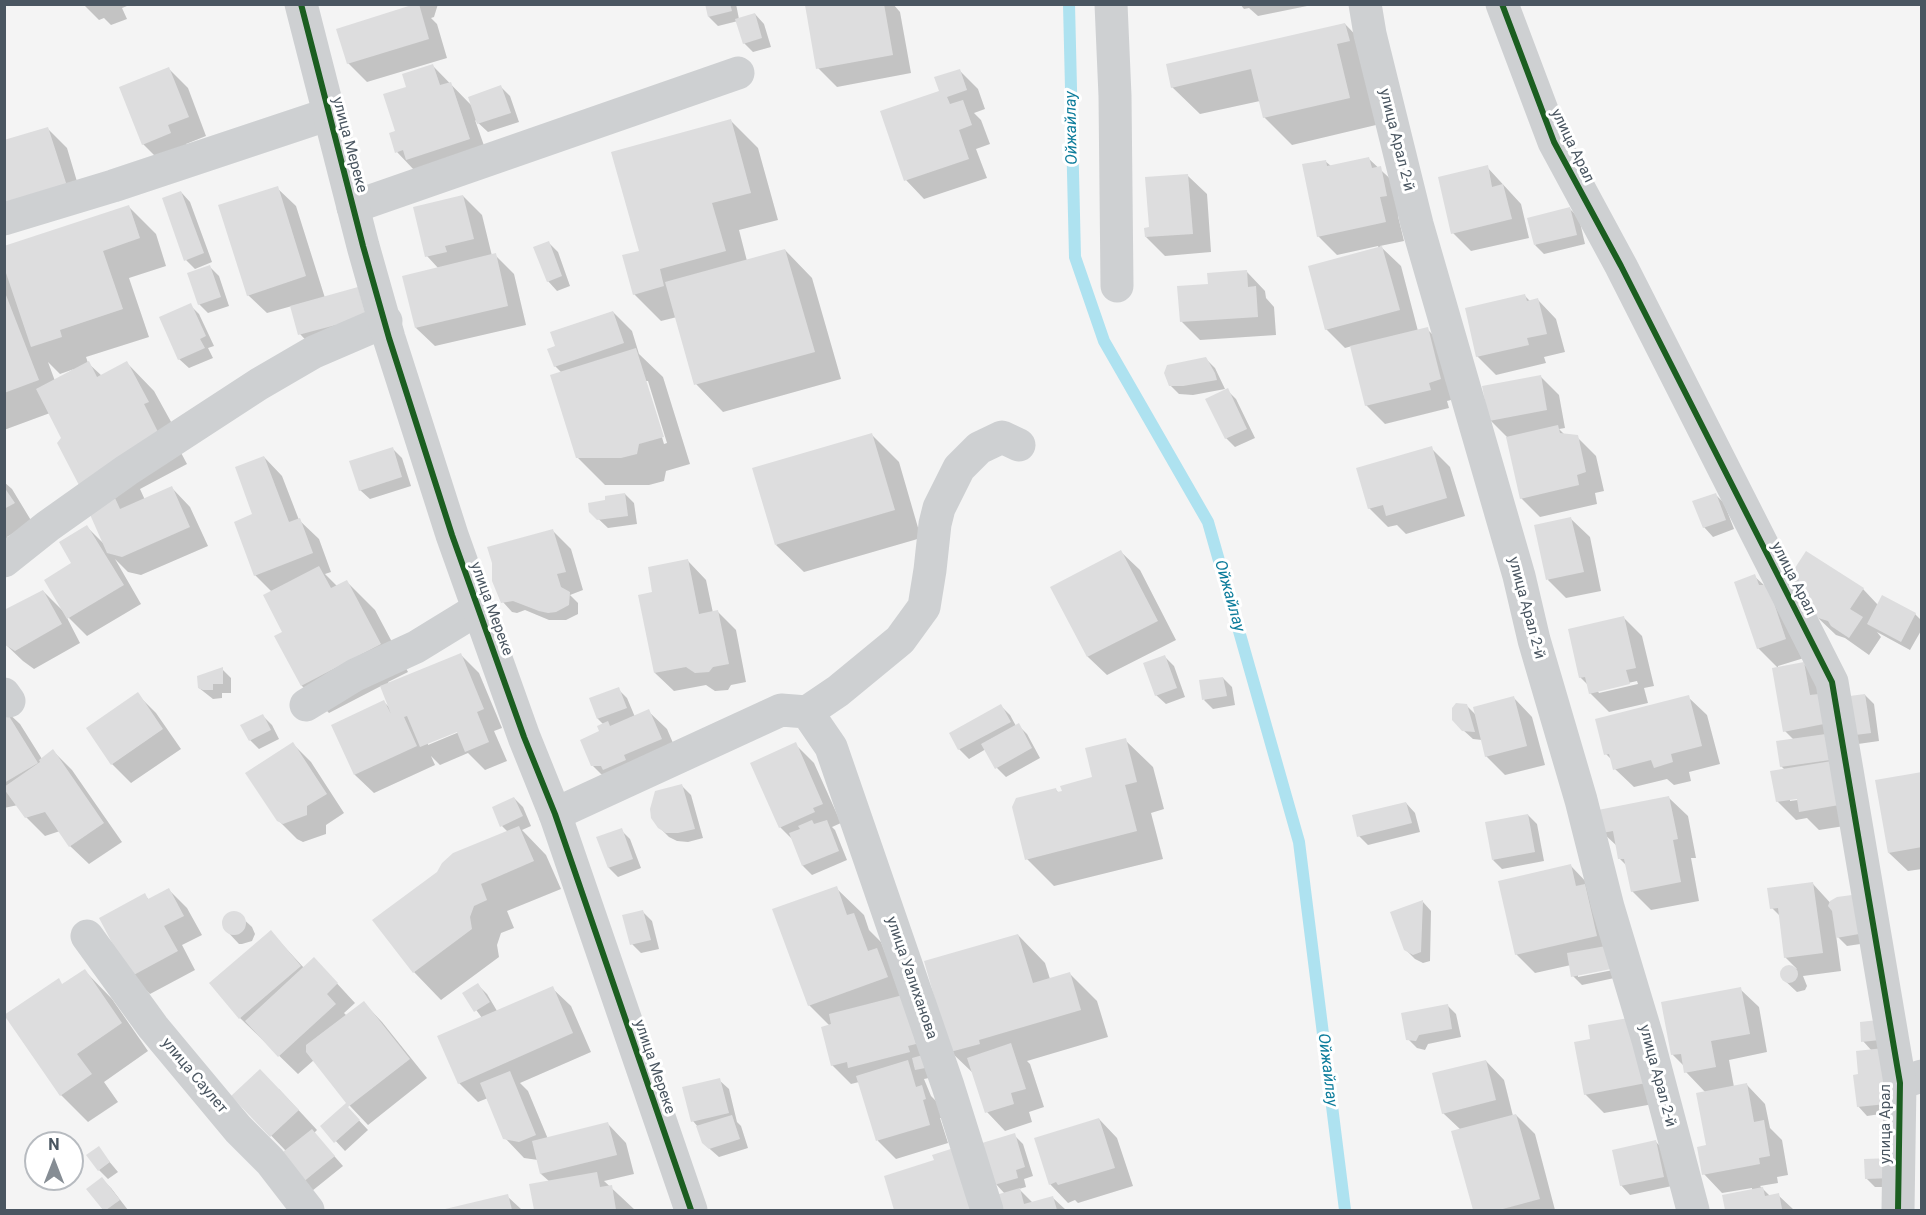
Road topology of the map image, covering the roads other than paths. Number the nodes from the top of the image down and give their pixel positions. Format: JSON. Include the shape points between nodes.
{"nodes":[{"id":1,"x":301,"y":4,"type":"edge"},
{"id":2,"x":1111,"y":4,"type":"edge"},
{"id":3,"x":1365,"y":4,"type":"edge"},
{"id":4,"x":1502,"y":4,"type":"edge"},
{"id":5,"x":738,"y":73,"type":"dead end"},
{"id":6,"x":329,"y":114,"type":"junction"},
{"id":7,"x":353,"y":207,"type":"junction"},
{"id":8,"x":4,"y":219,"type":"edge"},
{"id":9,"x":1117,"y":286,"type":"dead end"},
{"id":10,"x":386,"y":321,"type":"junction"},
{"id":11,"x":1019,"y":445,"type":"dead end"},
{"id":12,"x":4,"y":561,"type":"edge"},
{"id":13,"x":478,"y":609,"type":"junction"},
{"id":14,"x":306,"y":705,"type":"dead end"},
{"id":15,"x":807,"y":712,"type":"junction"},
{"id":16,"x":555,"y":814,"type":"junction"},
{"id":17,"x":87,"y":936,"type":"dead end"},
{"id":18,"x":1911,"y":1080,"type":"edge"},
{"id":19,"x":308,"y":1210,"type":"edge"},
{"id":20,"x":691,"y":1210,"type":"edge"},
{"id":21,"x":987,"y":1210,"type":"edge"},
{"id":22,"x":1693,"y":1210,"type":"edge"},
{"id":23,"x":1898,"y":1210,"type":"edge"}],
"edges":[{"from":1,"to":6,"type":"street","name":"улица Мереке"},
{"from":2,"to":9,"type":"street"},
{"from":3,"to":22,"type":"street","name":"улица Арал 2-й","via":[[1417,224],[1519,576]]},
{"from":4,"to":18,"type":"street","name":"улица Арал","via":[[1554,142],[1832,682]]},
{"from":5,"to":7,"type":"street"},
{"from":6,"to":7,"type":"street","name":"улица Мереке"},
{"from":6,"to":8,"type":"street"},
{"from":7,"to":10,"type":"street","name":"улица Мереке"},
{"from":10,"to":12,"type":"street","via":[[314,352],[259,384],[127,470]]},
{"from":10,"to":13,"type":"street","name":"улица Мереке"},
{"from":11,"to":15,"type":"street","via":[[1002,437],[979,448],[959,468],[939,508],[924,607],[900,640]]},
{"from":13,"to":14,"type":"street","via":[[417,647],[355,675]]},
{"from":13,"to":16,"type":"street","name":"улица Мереке"},
{"from":15,"to":16,"type":"street","via":[[781,710]]},
{"from":15,"to":21,"type":"street","name":"улица Уалиханова","via":[[831,747]]},
{"from":16,"to":20,"type":"street","name":"улица Мереке"},
{"from":17,"to":19,"type":"street","name":"улица Саулет","via":[[153,1027]]},
{"from":18,"to":23,"type":"street","name":"улица Арал"}]}
